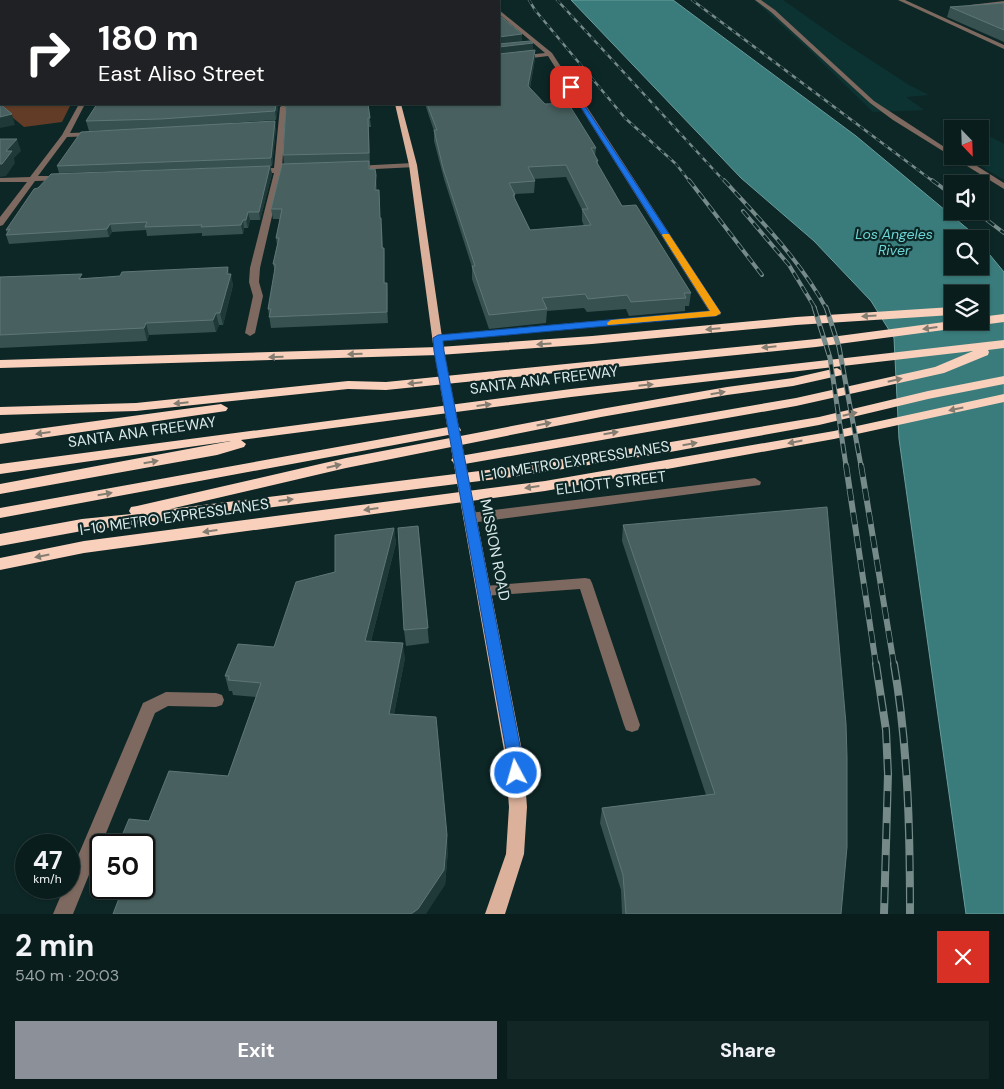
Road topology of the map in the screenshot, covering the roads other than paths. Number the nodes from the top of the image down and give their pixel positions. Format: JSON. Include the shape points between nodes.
{"nodes":[{"id":1,"x":758,"y":0,"type":"edge"},
{"id":2,"x":901,"y":0,"type":"edge"},
{"id":3,"x":1004,"y":3,"type":"edge"},
{"id":4,"x":1004,"y":9,"type":"edge"},
{"id":5,"x":986,"y":11,"type":"junction"},
{"id":6,"x":967,"y":12,"type":"edge"},
{"id":7,"x":500,"y":13,"type":"edge"},
{"id":8,"x":947,"y":13,"type":"dead end"},
{"id":9,"x":931,"y":15,"type":"junction"},
{"id":10,"x":1004,"y":48,"type":"edge"},
{"id":11,"x":550,"y":54,"type":"junction"},
{"id":12,"x":500,"y":60,"type":"edge"},
{"id":13,"x":81,"y":105,"type":"edge"},
{"id":14,"x":398,"y":105,"type":"edge"},
{"id":15,"x":283,"y":107,"type":"dead end"},
{"id":16,"x":103,"y":134,"type":"edge"},
{"id":17,"x":65,"y":135,"type":"junction"},
{"id":18,"x":944,"y":149,"type":"edge"},
{"id":19,"x":413,"y":165,"type":"junction"},
{"id":20,"x":970,"y":165,"type":"edge"},
{"id":21,"x":343,"y":168,"type":"edge"},
{"id":22,"x":278,"y":170,"type":"junction"},
{"id":23,"x":306,"y":170,"type":"edge"},
{"id":24,"x":248,"y":172,"type":"edge"},
{"id":25,"x":72,"y":178,"type":"edge"},
{"id":26,"x":32,"y":179,"type":"junction"},
{"id":27,"x":0,"y":180,"type":"edge"},
{"id":28,"x":1004,"y":186,"type":"edge"},
{"id":29,"x":0,"y":223,"type":"edge"},
{"id":30,"x":944,"y":312,"type":"edge"},
{"id":31,"x":989,"y":312,"type":"edge"},
{"id":32,"x":1004,"y":313,"type":"edge"},
{"id":33,"x":1004,"y":318,"type":"edge"},
{"id":34,"x":989,"y":320,"type":"edge"},
{"id":35,"x":944,"y":326,"type":"edge"},
{"id":36,"x":250,"y":333,"type":"dead end"},
{"id":37,"x":438,"y":344,"type":"junction"},
{"id":38,"x":1003,"y":344,"type":"edge"},
{"id":39,"x":905,"y":356,"type":"junction"},
{"id":40,"x":246,"y":358,"type":"junction"},
{"id":41,"x":0,"y":364,"type":"edge"},
{"id":42,"x":0,"y":374,"type":"edge"},
{"id":43,"x":1004,"y":380,"type":"edge"},
{"id":44,"x":386,"y":386,"type":"junction"},
{"id":45,"x":1004,"y":398,"type":"edge"},
{"id":46,"x":0,"y":411,"type":"edge"},
{"id":47,"x":296,"y":428,"type":"junction"},
{"id":48,"x":454,"y":430,"type":"junction"},
{"id":49,"x":0,"y":438,"type":"edge"},
{"id":50,"x":460,"y":460,"type":"junction"},
{"id":51,"x":0,"y":469,"type":"edge"},
{"id":52,"x":755,"y":482,"type":"dead end"},
{"id":53,"x":0,"y":489,"type":"edge"},
{"id":54,"x":0,"y":513,"type":"edge"},
{"id":55,"x":470,"y":518,"type":"junction"},
{"id":56,"x":82,"y":525,"type":"junction"},
{"id":57,"x":0,"y":540,"type":"edge"},
{"id":58,"x":0,"y":564,"type":"edge"},
{"id":59,"x":484,"y":591,"type":"junction"},
{"id":60,"x":216,"y":700,"type":"dead end"},
{"id":61,"x":632,"y":725,"type":"dead end"},
{"id":62,"x":63,"y":914,"type":"edge"},
{"id":63,"x":495,"y":914,"type":"edge"}],
"edges":[{"from":1,"to":18,"type":"street","via":[[872,102]]},
{"from":2,"to":9,"type":"street"},
{"from":3,"to":5,"type":"street","via":[[971,4]]},
{"from":4,"to":5,"type":"street"},
{"from":5,"to":6,"type":"street"},
{"from":7,"to":11,"type":"street","via":[[535,46]]},
{"from":8,"to":9,"type":"street"},
{"from":9,"to":10,"type":"street"},
{"from":11,"to":12,"type":"street"},
{"from":11,"to":37,"type":"street","via":[[716,313]]},
{"from":13,"to":17,"type":"street"},
{"from":14,"to":19,"type":"main road","name":"MISSION ROAD"},
{"from":15,"to":22,"type":"street","via":[[278,124]]},
{"from":16,"to":17,"type":"street"},
{"from":17,"to":26,"type":"street"},
{"from":19,"to":21,"type":"street"},
{"from":19,"to":37,"type":"main road","name":"MISSION ROAD"},
{"from":20,"to":28,"type":"street"},
{"from":22,"to":23,"type":"street"},
{"from":22,"to":24,"type":"street"},
{"from":22,"to":36,"type":"street","via":[[255,268],[258,296]]},
{"from":25,"to":26,"type":"street"},
{"from":26,"to":27,"type":"street"},
{"from":26,"to":29,"type":"street"},
{"from":30,"to":37,"type":"highway","one_way":true,"via":[[592,340]]},
{"from":31,"to":32,"type":"highway"},
{"from":33,"to":34,"type":"highway","name":"SANTA ANA FREEWAY"},
{"from":35,"to":44,"type":"highway","name":"SANTA ANA FREEWAY","one_way":true,"via":[[816,342]]},
{"from":37,"to":40,"type":"highway","one_way":true},
{"from":37,"to":48,"type":"main road","name":"MISSION ROAD"},
{"from":38,"to":39,"type":"highway","name":"SANTA ANA FREEWAY"},
{"from":50,"to":38,"type":"highway","one_way":true,"via":[[796,402],[939,370]]},
{"from":47,"to":39,"type":"highway","name":"SANTA ANA FREEWAY","one_way":true},
{"from":56,"to":39,"type":"highway","one_way":true,"via":[[346,463],[601,413],[793,382]]},
{"from":40,"to":41,"type":"highway"},
{"from":40,"to":42,"type":"highway"},
{"from":56,"to":43,"type":"highway","name":"I-10 METRO EXPRESSLANES","one_way":true,"via":[[512,472],[659,449],[819,421]]},
{"from":44,"to":46,"type":"highway","name":"SANTA ANA FREEWAY","one_way":true,"via":[[348,385],[136,407]]},
{"from":44,"to":49,"type":"highway","one_way":true},
{"from":45,"to":58,"type":"highway","name":"I-10 METRO EXPRESSLANES","one_way":true,"via":[[733,454],[554,484],[84,548]]},
{"from":47,"to":51,"type":"highway","name":"SANTA ANA FREEWAY"},
{"from":53,"to":47,"type":"highway","one_way":true,"via":[[217,450]]},
{"from":48,"to":50,"type":"main road","name":"MISSION ROAD"},
{"from":54,"to":48,"type":"highway","one_way":true},
{"from":50,"to":55,"type":"main road","name":"MISSION ROAD"},
{"from":52,"to":55,"type":"street","name":"ELLIOTT STREET"},
{"from":55,"to":59,"type":"main road","name":"MISSION ROAD"},
{"from":56,"to":57,"type":"highway","name":"I-10 METRO EXPRESSLANES"},
{"from":59,"to":61,"type":"street","via":[[585,583]]},
{"from":59,"to":63,"type":"main road","name":"MISSION ROAD","via":[[514,756],[518,808],[515,854]]},
{"from":60,"to":62,"type":"street","via":[[166,699],[149,708]]}]}
